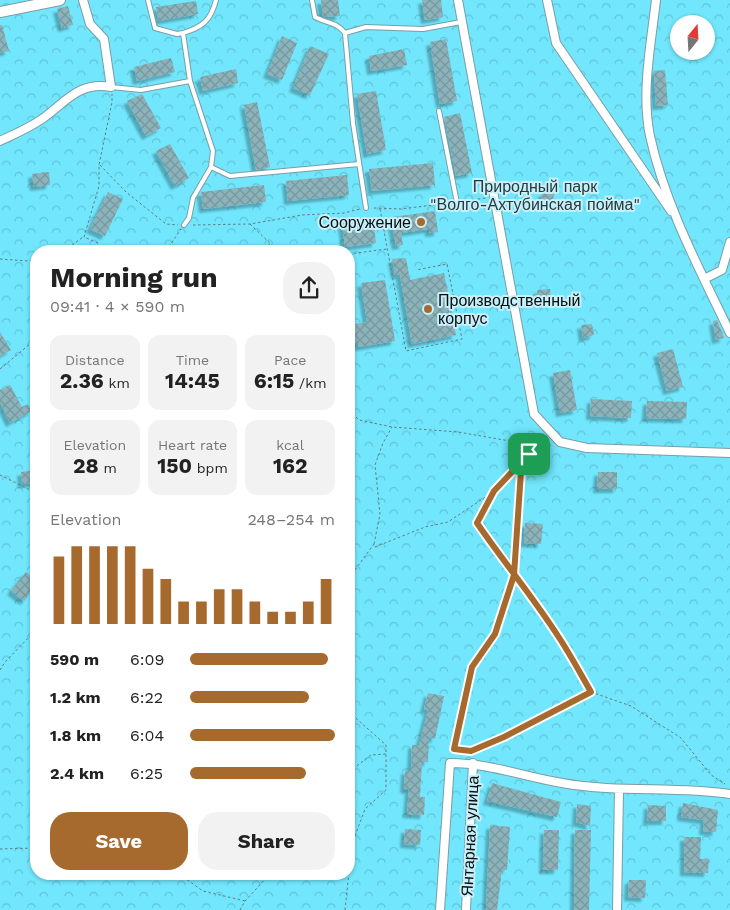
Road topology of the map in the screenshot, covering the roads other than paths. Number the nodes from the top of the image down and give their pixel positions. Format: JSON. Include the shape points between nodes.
{"nodes":[{"id":1,"x":60,"y":0,"type":"edge"},
{"id":2,"x":83,"y":0,"type":"edge"},
{"id":3,"x":148,"y":0,"type":"edge"},
{"id":4,"x":216,"y":0,"type":"edge"},
{"id":5,"x":312,"y":0,"type":"edge"},
{"id":6,"x":458,"y":0,"type":"edge"},
{"id":7,"x":547,"y":0,"type":"edge"},
{"id":8,"x":656,"y":0,"type":"edge"},
{"id":9,"x":0,"y":12,"type":"edge"},
{"id":10,"x":462,"y":21,"type":"junction"},
{"id":11,"x":183,"y":33,"type":"junction"},
{"id":12,"x":345,"y":33,"type":"junction"},
{"id":13,"x":190,"y":81,"type":"junction"},
{"id":14,"x":111,"y":87,"type":"junction"},
{"id":15,"x":439,"y":112,"type":"dead end"},
{"id":16,"x":0,"y":141,"type":"edge"},
{"id":17,"x":359,"y":164,"type":"junction"},
{"id":18,"x":211,"y":167,"type":"junction"},
{"id":19,"x":456,"y":203,"type":"road end"},
{"id":20,"x":366,"y":208,"type":"road end"},
{"id":21,"x":676,"y":218,"type":"junction"},
{"id":22,"x":184,"y":225,"type":"road end"},
{"id":23,"x":730,"y":242,"type":"edge"},
{"id":24,"x":704,"y":279,"type":"junction"},
{"id":25,"x":730,"y":333,"type":"edge"},
{"id":26,"x":730,"y":453,"type":"edge"},
{"id":27,"x":473,"y":763,"type":"junction"},
{"id":28,"x":619,"y":789,"type":"junction"},
{"id":29,"x":730,"y":794,"type":"edge"},
{"id":30,"x":440,"y":910,"type":"edge"},
{"id":31,"x":466,"y":910,"type":"edge"},
{"id":32,"x":617,"y":910,"type":"edge"}],
"edges":[{"from":1,"to":9,"type":"street"},
{"from":2,"to":14,"type":"street","via":[[90,24],[104,39]]},
{"from":3,"to":11,"type":"lane","via":[[155,28]]},
{"from":4,"to":11,"type":"lane","via":[[208,21]]},
{"from":5,"to":12,"type":"lane","via":[[315,17],[333,23]]},
{"from":6,"to":10,"type":"street"},
{"from":7,"to":21,"type":"street","via":[[556,43]]},
{"from":8,"to":21,"type":"street","via":[[648,85],[650,136]]},
{"from":10,"to":12,"type":"lane","via":[[423,29],[366,27]]},
{"from":10,"to":26,"type":"street","via":[[534,414],[560,442],[587,448]]},
{"from":11,"to":13,"type":"lane"},
{"from":12,"to":17,"type":"lane"},
{"from":13,"to":14,"type":"lane","via":[[141,90]]},
{"from":13,"to":18,"type":"lane","via":[[212,151]]},
{"from":14,"to":16,"type":"street","via":[[86,89],[68,96],[44,118]]},
{"from":15,"to":19,"type":"lane"},
{"from":17,"to":18,"type":"lane","via":[[230,176]]},
{"from":17,"to":20,"type":"lane"},
{"from":18,"to":22,"type":"lane","via":[[193,198],[189,218]]},
{"from":21,"to":24,"type":"street"},
{"from":23,"to":24,"type":"street","via":[[722,270]]},
{"from":24,"to":25,"type":"street"},
{"from":27,"to":28,"type":"street","via":[[562,784]]},
{"from":27,"to":30,"type":"street","via":[[450,763]]},
{"from":27,"to":31,"type":"street","name":"Янтарная улица"},
{"from":28,"to":29,"type":"street","via":[[706,790]]},
{"from":28,"to":32,"type":"street"}]}
